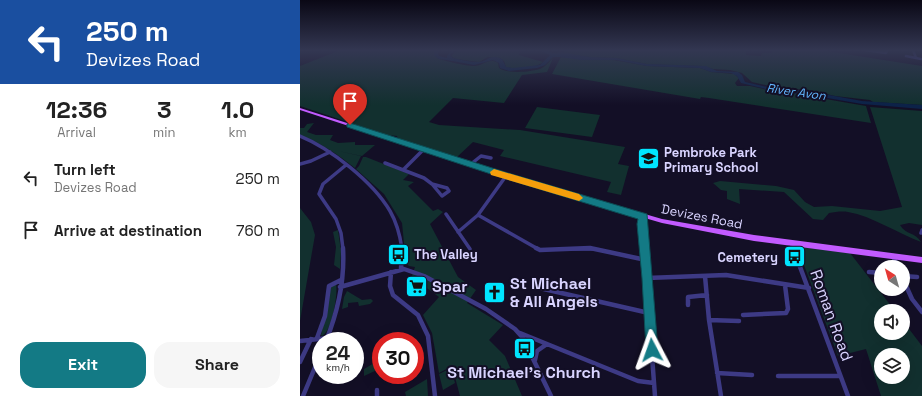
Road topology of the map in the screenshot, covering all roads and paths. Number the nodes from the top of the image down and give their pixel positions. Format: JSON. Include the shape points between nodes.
{"nodes":[{"id":1,"x":300,"y":109,"type":"edge"},
{"id":2,"x":300,"y":136,"type":"edge"},
{"id":3,"x":424,"y":149,"type":"junction"},
{"id":4,"x":330,"y":152,"type":"junction"},
{"id":5,"x":491,"y":158,"type":"dead end"},
{"id":6,"x":385,"y":163,"type":"dead end"},
{"id":7,"x":300,"y":164,"type":"edge"},
{"id":8,"x":471,"y":164,"type":"junction"},
{"id":9,"x":346,"y":165,"type":"junction"},
{"id":10,"x":403,"y":170,"type":"junction"},
{"id":11,"x":506,"y":176,"type":"junction"},
{"id":12,"x":432,"y":184,"type":"junction"},
{"id":13,"x":446,"y":214,"type":"dead end"},
{"id":14,"x":478,"y":215,"type":"junction"},
{"id":15,"x":644,"y":216,"type":"junction"},
{"id":16,"x":458,"y":232,"type":"junction"},
{"id":17,"x":792,"y":243,"type":"junction"},
{"id":18,"x":470,"y":249,"type":"dead end"},
{"id":19,"x":893,"y":256,"type":"junction"},
{"id":20,"x":646,"y":260,"type":"junction"},
{"id":21,"x":895,"y":260,"type":"edge"},
{"id":22,"x":922,"y":260,"type":"edge"},
{"id":23,"x":401,"y":269,"type":"junction"},
{"id":24,"x":391,"y":272,"type":"junction"},
{"id":25,"x":870,"y":272,"type":"dead end"},
{"id":26,"x":874,"y":272,"type":"edge"},
{"id":27,"x":705,"y":276,"type":"junction"},
{"id":28,"x":910,"y":277,"type":"edge"},
{"id":29,"x":917,"y":277,"type":"dead end"},
{"id":30,"x":648,"y":278,"type":"junction"},
{"id":31,"x":341,"y":280,"type":"junction"},
{"id":32,"x":785,"y":285,"type":"junction"},
{"id":33,"x":340,"y":287,"type":"junction"},
{"id":34,"x":535,"y":287,"type":"dead end"},
{"id":35,"x":809,"y":288,"type":"junction"},
{"id":36,"x":910,"y":294,"type":"edge"},
{"id":37,"x":708,"y":295,"type":"junction"},
{"id":38,"x":688,"y":305,"type":"dead end"},
{"id":39,"x":922,"y":312,"type":"edge"},
{"id":40,"x":649,"y":313,"type":"junction"},
{"id":41,"x":746,"y":313,"type":"dead end"},
{"id":42,"x":710,"y":320,"type":"junction"},
{"id":43,"x":739,"y":321,"type":"dead end"},
{"id":44,"x":317,"y":332,"type":"edge"},
{"id":45,"x":330,"y":332,"type":"edge"},
{"id":46,"x":519,"y":333,"type":"junction"},
{"id":47,"x":312,"y":338,"type":"edge"},
{"id":48,"x":300,"y":341,"type":"edge"},
{"id":49,"x":312,"y":341,"type":"edge"},
{"id":50,"x":547,"y":344,"type":"junction"},
{"id":51,"x":535,"y":361,"type":"junction"},
{"id":52,"x":300,"y":362,"type":"edge"},
{"id":53,"x":717,"y":373,"type":"junction"},
{"id":54,"x":312,"y":374,"type":"edge"},
{"id":55,"x":752,"y":375,"type":"dead end"},
{"id":56,"x":778,"y":376,"type":"dead end"},
{"id":57,"x":840,"y":376,"type":"junction"},
{"id":58,"x":654,"y":383,"type":"junction"},
{"id":59,"x":303,"y":396,"type":"edge"},
{"id":60,"x":435,"y":396,"type":"edge"},
{"id":61,"x":551,"y":396,"type":"edge"},
{"id":62,"x":655,"y":396,"type":"edge"},
{"id":63,"x":721,"y":396,"type":"edge"},
{"id":64,"x":848,"y":396,"type":"edge"}],
"edges":[{"from":1,"to":3,"type":"main road","name":"Devizes Road"},
{"from":2,"to":4,"type":"street"},
{"from":3,"to":8,"type":"main road","name":"Devizes Road"},
{"from":3,"to":10,"type":"street"},
{"from":4,"to":7,"type":"street"},
{"from":4,"to":9,"type":"street"},
{"from":5,"to":8,"type":"street","via":[[478,157]]},
{"from":6,"to":10,"type":"street"},
{"from":8,"to":11,"type":"main road","name":"Devizes Road"},
{"from":9,"to":23,"type":"street","via":[[373,189],[392,214],[400,236]]},
{"from":9,"to":31,"type":"street","via":[[323,184],[319,194],[334,214],[342,237],[344,256]]},
{"from":10,"to":12,"type":"street"},
{"from":11,"to":14,"type":"street"},
{"from":11,"to":15,"type":"main road","name":"Devizes Road"},
{"from":12,"to":12,"type":"street","via":[[442,196],[449,191],[447,188]]},
{"from":13,"to":16,"type":"street"},
{"from":14,"to":16,"type":"street"},
{"from":14,"to":20,"type":"street","via":[[540,250],[590,248]]},
{"from":15,"to":17,"type":"main road","name":"Devizes Road","via":[[692,228]]},
{"from":15,"to":20,"type":"street","via":[[642,224]]},
{"from":16,"to":18,"type":"street"},
{"from":17,"to":19,"type":"main road","name":"Devizes Road"},
{"from":17,"to":35,"type":"street","name":"Roman Road"},
{"from":19,"to":21,"type":"street"},
{"from":19,"to":22,"type":"main road","name":"Devizes Road"},
{"from":20,"to":30,"type":"street"},
{"from":23,"to":24,"type":"street"},
{"from":23,"to":46,"type":"street","via":[[412,270],[482,307]]},
{"from":24,"to":33,"type":"street"},
{"from":24,"to":60,"type":"street","via":[[390,286],[393,295],[416,312],[424,324],[428,336]]},
{"from":25,"to":26,"type":"street"},
{"from":27,"to":30,"type":"street"},
{"from":27,"to":32,"type":"street","via":[[726,275]]},
{"from":27,"to":37,"type":"street"},
{"from":28,"to":29,"type":"street"},
{"from":30,"to":40,"type":"street"},
{"from":31,"to":33,"type":"street"},
{"from":31,"to":44,"type":"street","via":[[328,288],[325,316]]},
{"from":32,"to":35,"type":"street"},
{"from":32,"to":41,"type":"street","via":[[788,309],[786,313]]},
{"from":33,"to":45,"type":"street","via":[[336,315]]},
{"from":34,"to":40,"type":"street"},
{"from":35,"to":57,"type":"street","name":"Roman Road"},
{"from":36,"to":39,"type":"street"},
{"from":37,"to":38,"type":"street","via":[[688,297]]},
{"from":37,"to":42,"type":"street"},
{"from":40,"to":58,"type":"street"},
{"from":42,"to":43,"type":"street"},
{"from":42,"to":53,"type":"street"},
{"from":46,"to":50,"type":"street"},
{"from":46,"to":51,"type":"street"},
{"from":47,"to":48,"type":"street"},
{"from":49,"to":52,"type":"street"},
{"from":50,"to":51,"type":"street","via":[[537,351]]},
{"from":50,"to":58,"type":"street","via":[[638,381]]},
{"from":51,"to":61,"type":"street"},
{"from":53,"to":55,"type":"street"},
{"from":53,"to":63,"type":"street"},
{"from":54,"to":59,"type":"street"},
{"from":56,"to":57,"type":"street"},
{"from":57,"to":64,"type":"street","name":"Roman Road"},
{"from":58,"to":62,"type":"street"}]}
